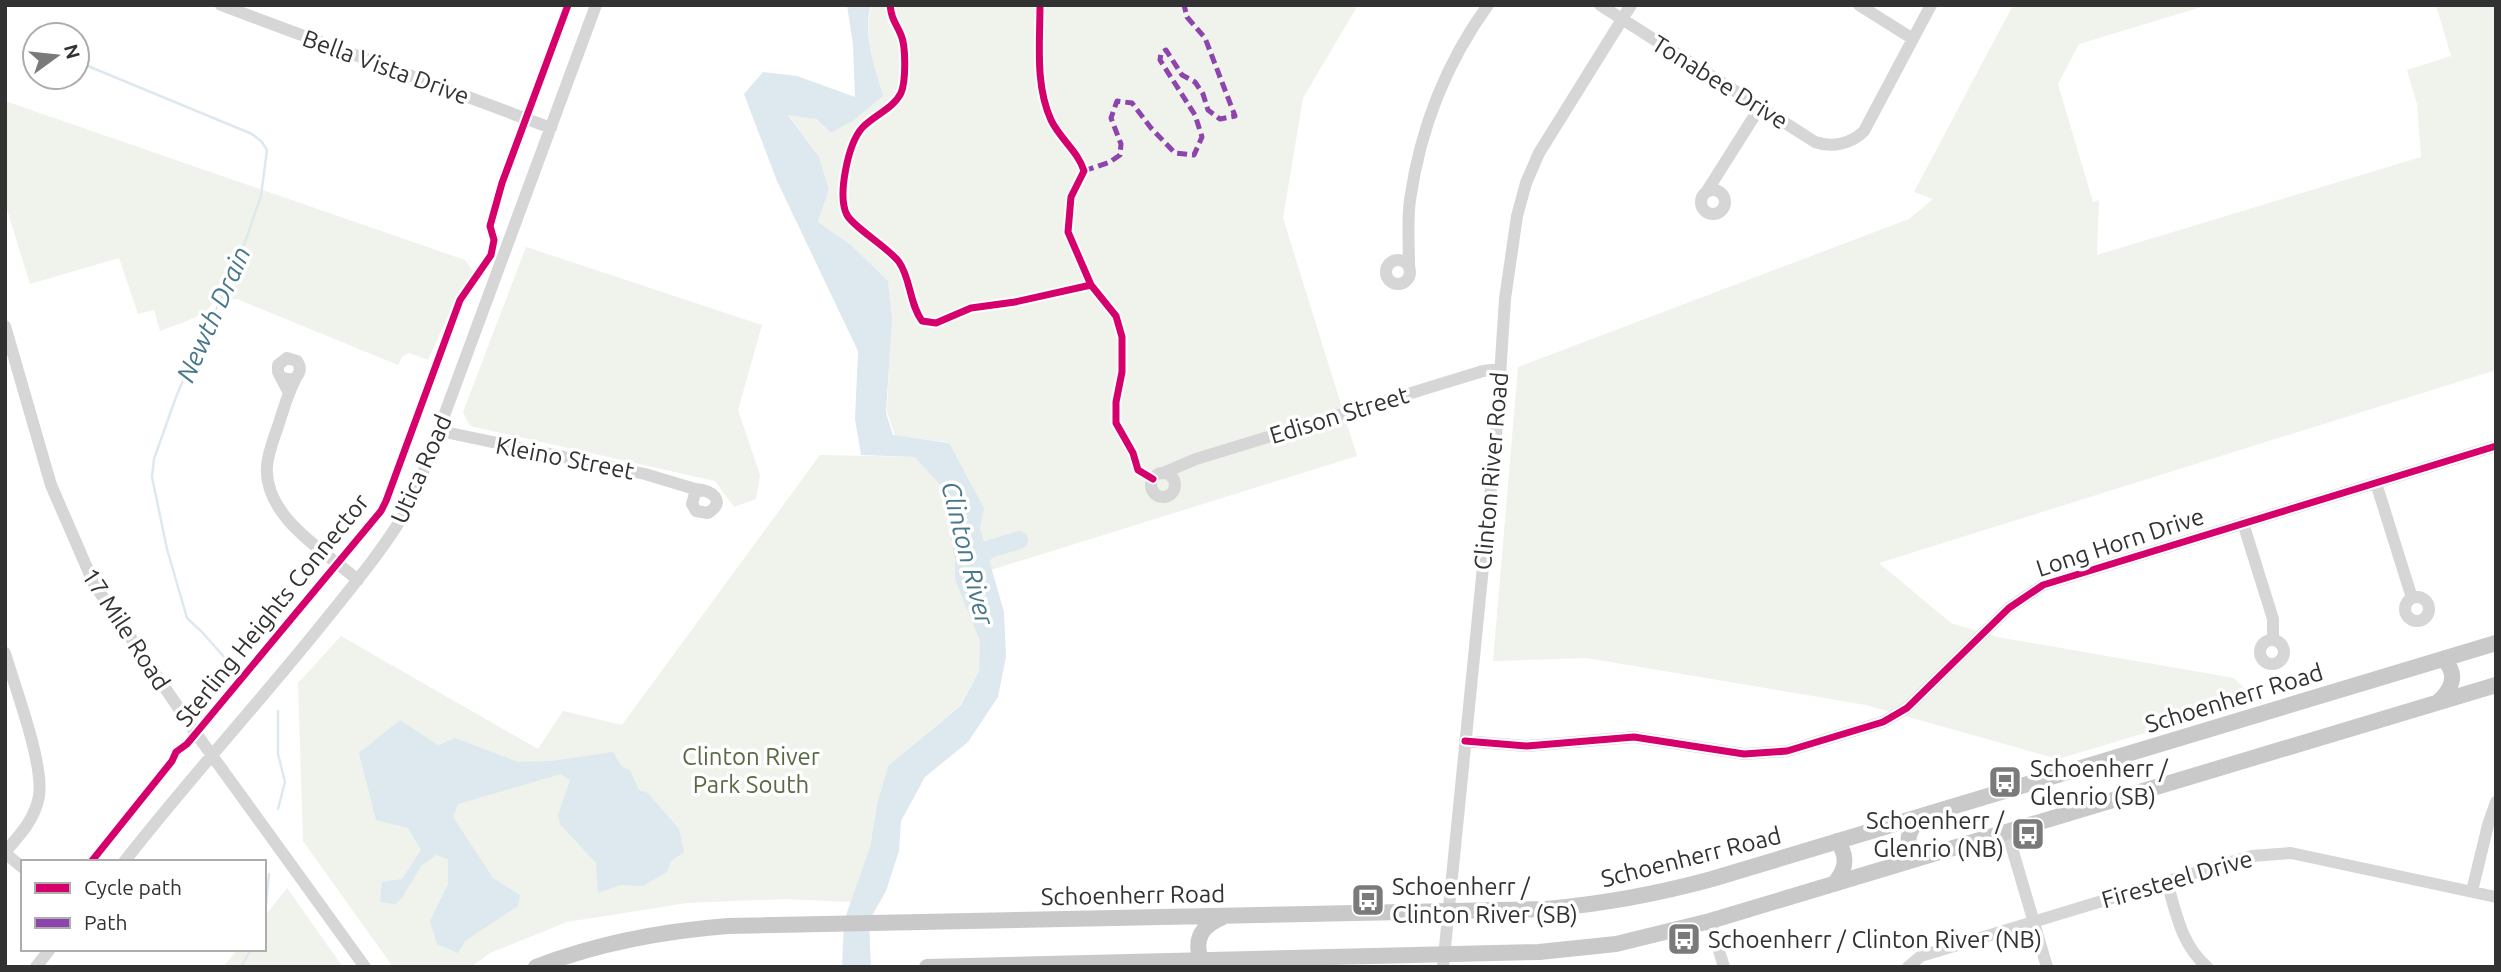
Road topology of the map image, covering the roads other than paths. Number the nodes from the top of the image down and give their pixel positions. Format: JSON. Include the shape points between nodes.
{"nodes":[{"id":1,"x":221,"y":5,"type":"edge"},
{"id":2,"x":596,"y":5,"type":"edge"},
{"id":3,"x":1488,"y":5,"type":"edge"},
{"id":4,"x":1601,"y":5,"type":"edge"},
{"id":5,"x":1630,"y":5,"type":"edge"},
{"id":6,"x":1860,"y":5,"type":"edge"},
{"id":7,"x":1931,"y":5,"type":"edge"},
{"id":8,"x":1622,"y":20,"type":"junction"},
{"id":9,"x":1913,"y":39,"type":"junction"},
{"id":10,"x":1760,"y":107,"type":"junction"},
{"id":11,"x":551,"y":128,"type":"junction"},
{"id":12,"x":1716,"y":179,"type":"junction"},
{"id":13,"x":1707,"y":191,"type":"junction"},
{"id":14,"x":1722,"y":194,"type":"junction"},
{"id":15,"x":1409,"y":244,"type":"junction"},
{"id":16,"x":1394,"y":260,"type":"junction"},
{"id":17,"x":1409,"y":266,"type":"junction"},
{"id":18,"x":5,"y":326,"type":"edge"},
{"id":19,"x":11,"y":366,"type":"edge"},
{"id":20,"x":1500,"y":369,"type":"junction"},
{"id":21,"x":282,"y":378,"type":"junction"},
{"id":22,"x":296,"y":378,"type":"junction"},
{"id":23,"x":289,"y":393,"type":"junction"},
{"id":24,"x":440,"y":431,"type":"junction"},
{"id":25,"x":2496,"y":446,"type":"edge"},
{"id":26,"x":1179,"y":467,"type":"junction"},
{"id":27,"x":1163,"y":473,"type":"junction"},
{"id":28,"x":1175,"y":483,"type":"junction"},
{"id":29,"x":2376,"y":483,"type":"junction"},
{"id":30,"x":690,"y":494,"type":"junction"},
{"id":31,"x":2243,"y":523,"type":"junction"},
{"id":32,"x":358,"y":580,"type":"junction"},
{"id":33,"x":2412,"y":598,"type":"dead end"},
{"id":34,"x":2273,"y":640,"type":"dead end"},
{"id":35,"x":2496,"y":643,"type":"edge"},
{"id":36,"x":5,"y":653,"type":"edge"},
{"id":37,"x":2443,"y":659,"type":"junction"},
{"id":38,"x":2496,"y":685,"type":"edge"},
{"id":39,"x":2438,"y":702,"type":"junction"},
{"id":40,"x":1465,"y":741,"type":"junction"},
{"id":41,"x":212,"y":756,"type":"junction"},
{"id":42,"x":2496,"y":802,"type":"edge"},
{"id":43,"x":1923,"y":816,"type":"junction"},
{"id":44,"x":2007,"y":831,"type":"junction"},
{"id":45,"x":1837,"y":841,"type":"junction"},
{"id":46,"x":5,"y":853,"type":"edge"},
{"id":47,"x":1916,"y":859,"type":"junction"},
{"id":48,"x":126,"y":860,"type":"edge"},
{"id":49,"x":21,"y":866,"type":"edge"},
{"id":50,"x":2167,"y":882,"type":"junction"},
{"id":51,"x":1834,"y":884,"type":"junction"},
{"id":52,"x":2472,"y":891,"type":"junction"},
{"id":53,"x":2496,"y":897,"type":"edge"},
{"id":54,"x":1449,"y":911,"type":"junction"},
{"id":55,"x":1227,"y":915,"type":"junction"},
{"id":56,"x":1710,"y":921,"type":"junction"},
{"id":57,"x":2034,"y":922,"type":"junction"},
{"id":58,"x":48,"y":951,"type":"edge"},
{"id":59,"x":1201,"y":960,"type":"junction"},
{"id":60,"x":1444,"y":961,"type":"edge"},
{"id":61,"x":36,"y":967,"type":"edge"},
{"id":62,"x":365,"y":967,"type":"edge"},
{"id":63,"x":536,"y":967,"type":"edge"},
{"id":64,"x":927,"y":967,"type":"edge"},
{"id":65,"x":1724,"y":967,"type":"edge"},
{"id":66,"x":1908,"y":967,"type":"edge"},
{"id":67,"x":2047,"y":967,"type":"edge"},
{"id":68,"x":2207,"y":967,"type":"edge"}],
"edges":[{"from":1,"to":11,"type":"street","name":"Bella Vista Drive"},
{"from":2,"to":11,"type":"street","name":"Utica Road"},
{"from":3,"to":15,"type":"street","via":[[1463,42],[1428,122],[1409,203]]},
{"from":4,"to":8,"type":"street","name":"Tonabee Drive"},
{"from":5,"to":8,"type":"street","name":"Clinton River Road"},
{"from":6,"to":9,"type":"street"},
{"from":7,"to":9,"type":"street"},
{"from":8,"to":10,"type":"street","name":"Tonabee Drive"},
{"from":8,"to":20,"type":"street","name":"Clinton River Road","via":[[1559,118],[1526,183],[1505,299]]},
{"from":9,"to":10,"type":"street","name":"Tonabee Drive","via":[[1864,131],[1853,141],[1815,142]]},
{"from":10,"to":12,"type":"street"},
{"from":11,"to":24,"type":"street","name":"Utica Road"},
{"from":12,"to":13,"type":"street"},
{"from":12,"to":14,"type":"street"},
{"from":13,"to":14,"type":"street"},
{"from":13,"to":14,"type":"street","via":[[1700,201],[1709,214],[1723,209]]},
{"from":15,"to":16,"type":"street"},
{"from":15,"to":17,"type":"street"},
{"from":16,"to":17,"type":"street"},
{"from":16,"to":17,"type":"street","via":[[1386,273],[1396,284],[1407,281]]},
{"from":18,"to":19,"type":"street","name":"17 Mile Road"},
{"from":19,"to":41,"type":"street","name":"17 Mile Road","via":[[83,564]]},
{"from":20,"to":26,"type":"street","name":"Edison Street"},
{"from":20,"to":40,"type":"street","name":"Clinton River Road"},
{"from":21,"to":22,"type":"street"},
{"from":21,"to":22,"type":"street","via":[[278,368],[287,358],[299,364]]},
{"from":21,"to":23,"type":"street"},
{"from":22,"to":23,"type":"street"},
{"from":23,"to":32,"type":"street","via":[[267,465],[269,491],[276,507],[293,525]]},
{"from":24,"to":30,"type":"street","name":"Kleino Street","via":[[677,482]]},
{"from":24,"to":32,"type":"street","name":"Utica Road","via":[[411,503]]},
{"from":25,"to":29,"type":"street","name":"Long Horn Drive"},
{"from":26,"to":27,"type":"street","name":"Edison Street"},
{"from":26,"to":28,"type":"street"},
{"from":27,"to":28,"type":"street"},
{"from":27,"to":28,"type":"street","via":[[1151,483],[1154,494],[1169,496]]},
{"from":29,"to":31,"type":"street","name":"Long Horn Drive"},
{"from":29,"to":33,"type":"street"},
{"from":30,"to":30,"type":"street","name":"Kleino Street","via":[[703,489],[713,494],[714,509],[700,513]]},
{"from":31,"to":34,"type":"street","via":[[2273,619]]},
{"from":31,"to":40,"type":"street","name":"Long Horn Drive","via":[[2043,585],[2009,608],[1908,708],[1883,722],[1787,751],[1744,754],[1634,737],[1527,746]]},
{"from":32,"to":41,"type":"street","name":"Utica Road"},
{"from":35,"to":37,"type":"main road","name":"Schoenherr Road"},
{"from":36,"to":46,"type":"street","via":[[40,782],[33,816]]},
{"from":37,"to":39,"type":"main road","via":[[2451,668],[2453,682]]},
{"from":37,"to":43,"type":"main road","name":"Schoenherr Road"},
{"from":38,"to":39,"type":"main road"},
{"from":39,"to":44,"type":"main road"},
{"from":40,"to":54,"type":"street","name":"Clinton River Road"},
{"from":41,"to":48,"type":"street","name":"Utica Road"},
{"from":41,"to":62,"type":"street","name":"17 Mile Road"},
{"from":42,"to":52,"type":"street"},
{"from":43,"to":45,"type":"main road","name":"Schoenherr Road"},
{"from":43,"to":47,"type":"main road","via":[[1908,837]]},
{"from":44,"to":47,"type":"main road"},
{"from":44,"to":57,"type":"street"},
{"from":45,"to":51,"type":"main road","via":[[1846,862]]},
{"from":45,"to":54,"type":"main road","name":"Schoenherr Road","via":[[1641,897],[1546,909]]},
{"from":46,"to":49,"type":"street"},
{"from":47,"to":51,"type":"main road"},
{"from":50,"to":52,"type":"street","name":"Firesteel Drive","via":[[2252,856],[2291,853]]},
{"from":50,"to":57,"type":"street","name":"Firesteel Drive"},
{"from":50,"to":68,"type":"street","via":[[2185,940]]},
{"from":51,"to":56,"type":"main road"},
{"from":52,"to":53,"type":"street","name":"Firesteel Drive"},
{"from":54,"to":55,"type":"main road","name":"Schoenherr Road"},
{"from":54,"to":60,"type":"street","name":"Clinton River Road"},
{"from":55,"to":59,"type":"main road","via":[[1200,933]]},
{"from":55,"to":63,"type":"main road","name":"Schoenherr Road","via":[[764,924],[681,930],[602,946]]},
{"from":56,"to":60,"type":"main road","via":[[1616,944]]},
{"from":56,"to":65,"type":"street"},
{"from":57,"to":66,"type":"street","name":"Firesteel Drive","via":[[1921,956]]},
{"from":57,"to":67,"type":"street"},
{"from":58,"to":61,"type":"street"},
{"from":59,"to":60,"type":"main road"},
{"from":59,"to":64,"type":"main road"}]}
